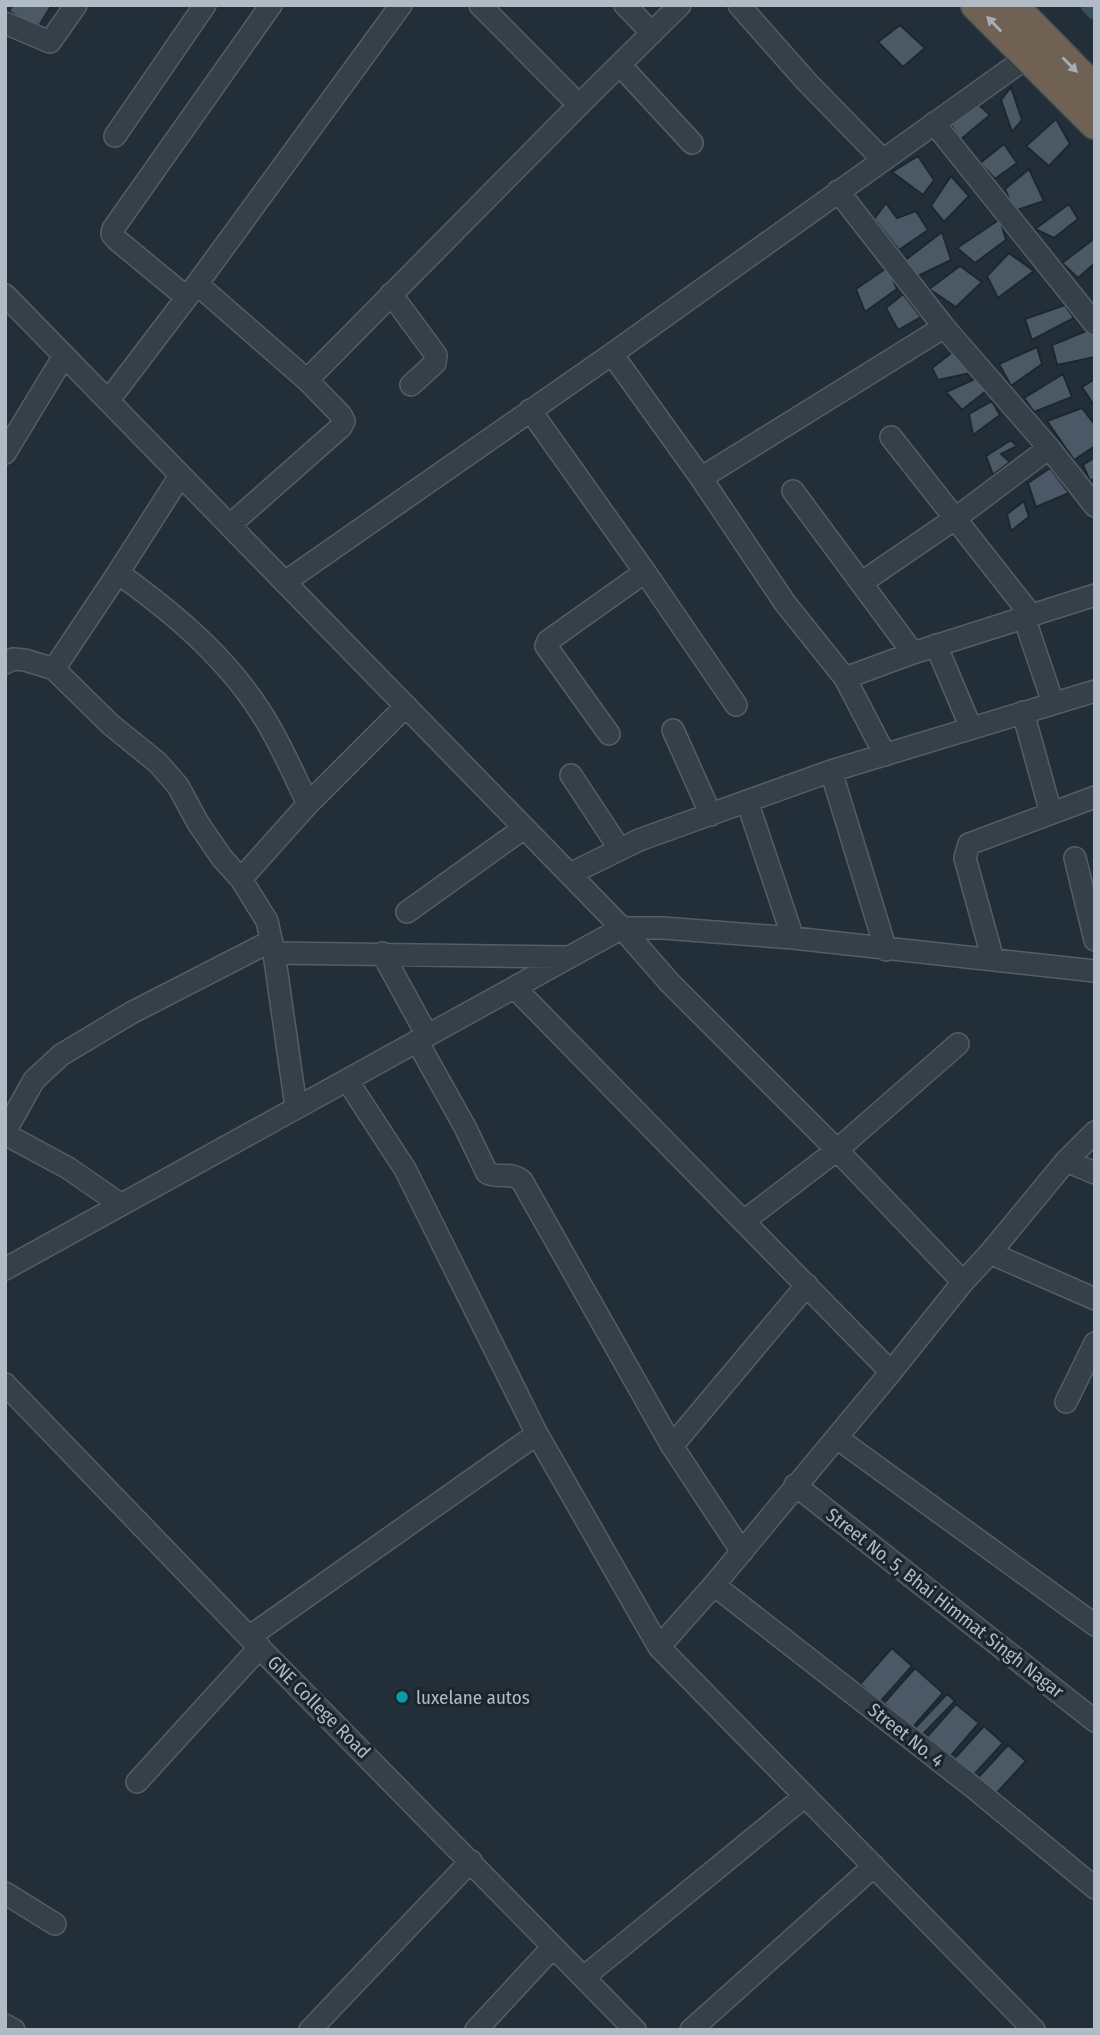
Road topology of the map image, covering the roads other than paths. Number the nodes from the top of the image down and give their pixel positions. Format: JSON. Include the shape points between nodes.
{"nodes":[{"id":1,"x":76,"y":5,"type":"edge"},
{"id":2,"x":205,"y":5,"type":"edge"},
{"id":3,"x":401,"y":5,"type":"edge"},
{"id":4,"x":480,"y":5,"type":"edge"},
{"id":5,"x":625,"y":5,"type":"edge"},
{"id":6,"x":680,"y":5,"type":"edge"},
{"id":7,"x":739,"y":5,"type":"edge"},
{"id":8,"x":976,"y":5,"type":"edge"},
{"id":9,"x":1012,"y":5,"type":"edge"},
{"id":10,"x":262,"y":8,"type":"edge"},
{"id":11,"x":5,"y":23,"type":"edge"},
{"id":12,"x":652,"y":33,"type":"junction"},
{"id":13,"x":1026,"y":58,"type":"junction"},
{"id":14,"x":620,"y":65,"type":"junction"},
{"id":15,"x":1095,"y":90,"type":"edge"},
{"id":16,"x":579,"y":105,"type":"junction"},
{"id":17,"x":934,"y":123,"type":"junction"},
{"id":18,"x":1095,"y":124,"type":"edge"},
{"id":19,"x":115,"y":136,"type":"dead end"},
{"id":20,"x":692,"y":143,"type":"dead end"},
{"id":21,"x":883,"y":159,"type":"junction"},
{"id":22,"x":838,"y":191,"type":"junction"},
{"id":23,"x":192,"y":291,"type":"junction"},
{"id":24,"x":5,"y":295,"type":"edge"},
{"id":25,"x":391,"y":295,"type":"junction"},
{"id":26,"x":1095,"y":324,"type":"edge"},
{"id":27,"x":944,"y":327,"type":"junction"},
{"id":28,"x":612,"y":354,"type":"junction"},
{"id":29,"x":64,"y":356,"type":"junction"},
{"id":30,"x":307,"y":380,"type":"junction"},
{"id":31,"x":411,"y":385,"type":"dead end"},
{"id":32,"x":108,"y":401,"type":"junction"},
{"id":33,"x":530,"y":410,"type":"junction"},
{"id":34,"x":891,"y":437,"type":"dead end"},
{"id":35,"x":1049,"y":448,"type":"junction"},
{"id":36,"x":5,"y":453,"type":"edge"},
{"id":37,"x":180,"y":476,"type":"junction"},
{"id":38,"x":701,"y":478,"type":"junction"},
{"id":39,"x":793,"y":491,"type":"dead end"},
{"id":40,"x":1095,"y":506,"type":"edge"},
{"id":41,"x":956,"y":518,"type":"junction"},
{"id":42,"x":230,"y":525,"type":"junction"},
{"id":43,"x":645,"y":572,"type":"junction"},
{"id":44,"x":118,"y":573,"type":"junction"},
{"id":45,"x":285,"y":582,"type":"junction"},
{"id":46,"x":860,"y":583,"type":"junction"},
{"id":47,"x":1095,"y":594,"type":"edge"},
{"id":48,"x":1027,"y":616,"type":"junction"},
{"id":49,"x":936,"y":645,"type":"junction"},
{"id":50,"x":912,"y":653,"type":"junction"},
{"id":51,"x":5,"y":663,"type":"edge"},
{"id":52,"x":54,"y":669,"type":"junction"},
{"id":53,"x":845,"y":678,"type":"junction"},
{"id":54,"x":1095,"y":691,"type":"edge"},
{"id":55,"x":1053,"y":703,"type":"junction"},
{"id":56,"x":736,"y":705,"type":"dead end"},
{"id":57,"x":406,"y":706,"type":"junction"},
{"id":58,"x":1023,"y":712,"type":"junction"},
{"id":59,"x":971,"y":728,"type":"junction"},
{"id":60,"x":673,"y":730,"type":"dead end"},
{"id":61,"x":609,"y":734,"type":"dead end"},
{"id":62,"x":885,"y":755,"type":"junction"},
{"id":63,"x":831,"y":771,"type":"junction"},
{"id":64,"x":571,"y":775,"type":"dead end"},
{"id":65,"x":1095,"y":797,"type":"edge"},
{"id":66,"x":747,"y":801,"type":"junction"},
{"id":67,"x":308,"y":804,"type":"junction"},
{"id":68,"x":1051,"y":813,"type":"junction"},
{"id":69,"x":711,"y":815,"type":"junction"},
{"id":70,"x":524,"y":828,"type":"junction"},
{"id":71,"x":619,"y":848,"type":"junction"},
{"id":72,"x":1075,"y":858,"type":"dead end"},
{"id":73,"x":570,"y":874,"type":"junction"},
{"id":74,"x":241,"y":879,"type":"junction"},
{"id":75,"x":407,"y":912,"type":"dead end"},
{"id":76,"x":622,"y":928,"type":"junction"},
{"id":77,"x":793,"y":938,"type":"junction"},
{"id":78,"x":1095,"y":940,"type":"edge"},
{"id":79,"x":273,"y":947,"type":"junction"},
{"id":80,"x":886,"y":950,"type":"junction"},
{"id":81,"x":382,"y":953,"type":"junction"},
{"id":82,"x":568,"y":957,"type":"junction"},
{"id":83,"x":993,"y":960,"type":"junction"},
{"id":84,"x":1095,"y":971,"type":"edge"},
{"id":85,"x":515,"y":988,"type":"junction"},
{"id":86,"x":422,"y":1038,"type":"junction"},
{"id":87,"x":958,"y":1044,"type":"dead end"},
{"id":88,"x":347,"y":1080,"type":"junction"},
{"id":89,"x":296,"y":1107,"type":"junction"},
{"id":90,"x":1095,"y":1132,"type":"edge"},
{"id":91,"x":5,"y":1133,"type":"edge"},
{"id":92,"x":837,"y":1150,"type":"junction"},
{"id":93,"x":1066,"y":1161,"type":"junction"},
{"id":94,"x":1095,"y":1173,"type":"edge"},
{"id":95,"x":120,"y":1204,"type":"junction"},
{"id":96,"x":744,"y":1221,"type":"junction"},
{"id":97,"x":990,"y":1253,"type":"junction"},
{"id":98,"x":5,"y":1269,"type":"edge"},
{"id":99,"x":963,"y":1282,"type":"junction"},
{"id":100,"x":807,"y":1285,"type":"junction"},
{"id":101,"x":1095,"y":1299,"type":"edge"},
{"id":102,"x":1095,"y":1343,"type":"edge"},
{"id":103,"x":891,"y":1372,"type":"junction"},
{"id":104,"x":5,"y":1384,"type":"edge"},
{"id":105,"x":1066,"y":1402,"type":"dead end"},
{"id":106,"x":537,"y":1434,"type":"junction"},
{"id":107,"x":837,"y":1438,"type":"junction"},
{"id":108,"x":672,"y":1446,"type":"junction"},
{"id":109,"x":795,"y":1485,"type":"junction"},
{"id":110,"x":741,"y":1552,"type":"junction"},
{"id":111,"x":714,"y":1585,"type":"junction"},
{"id":112,"x":1095,"y":1625,"type":"edge"},
{"id":113,"x":254,"y":1642,"type":"junction"},
{"id":114,"x":659,"y":1647,"type":"junction"},
{"id":115,"x":1095,"y":1721,"type":"edge"},
{"id":116,"x":136,"y":1782,"type":"dead end"},
{"id":117,"x":804,"y":1797,"type":"junction"},
{"id":118,"x":471,"y":1861,"type":"junction"},
{"id":119,"x":874,"y":1866,"type":"junction"},
{"id":120,"x":1095,"y":1888,"type":"edge"},
{"id":121,"x":5,"y":1893,"type":"edge"},
{"id":122,"x":55,"y":1924,"type":"dead end"},
{"id":123,"x":553,"y":1947,"type":"junction"},
{"id":124,"x":584,"y":1977,"type":"junction"},
{"id":125,"x":5,"y":2025,"type":"edge"},
{"id":126,"x":14,"y":2030,"type":"edge"},
{"id":127,"x":310,"y":2030,"type":"edge"},
{"id":128,"x":476,"y":2030,"type":"edge"},
{"id":129,"x":635,"y":2030,"type":"edge"},
{"id":130,"x":691,"y":2030,"type":"edge"},
{"id":131,"x":1034,"y":2030,"type":"edge"}],
"edges":[{"from":1,"to":11,"type":"street","via":[[50,42]]},
{"from":2,"to":19,"type":"street"},
{"from":3,"to":23,"type":"street"},
{"from":4,"to":16,"type":"street"},
{"from":5,"to":12,"type":"street"},
{"from":6,"to":12,"type":"street"},
{"from":7,"to":21,"type":"street"},
{"from":13,"to":8,"type":"highway","one_way":true},
{"from":9,"to":15,"type":"highway","one_way":true},
{"from":10,"to":23,"type":"street","via":[[113,229],[117,240]]},
{"from":12,"to":14,"type":"street"},
{"from":13,"to":17,"type":"street"},
{"from":13,"to":18,"type":"highway"},
{"from":14,"to":16,"type":"street"},
{"from":14,"to":20,"type":"street"},
{"from":16,"to":25,"type":"street"},
{"from":17,"to":21,"type":"street"},
{"from":17,"to":26,"type":"street"},
{"from":21,"to":22,"type":"street"},
{"from":22,"to":27,"type":"street"},
{"from":22,"to":28,"type":"street"},
{"from":23,"to":30,"type":"street"},
{"from":23,"to":32,"type":"street"},
{"from":24,"to":29,"type":"street"},
{"from":25,"to":30,"type":"street"},
{"from":25,"to":31,"type":"street","via":[[436,355],[435,363]]},
{"from":27,"to":35,"type":"street"},
{"from":27,"to":38,"type":"street"},
{"from":28,"to":33,"type":"street"},
{"from":28,"to":38,"type":"street"},
{"from":29,"to":32,"type":"street"},
{"from":29,"to":36,"type":"street"},
{"from":30,"to":42,"type":"street","via":[[341,415],[341,427]]},
{"from":32,"to":37,"type":"street"},
{"from":33,"to":43,"type":"street"},
{"from":33,"to":45,"type":"street"},
{"from":34,"to":41,"type":"street"},
{"from":35,"to":40,"type":"street"},
{"from":35,"to":41,"type":"street"},
{"from":37,"to":42,"type":"street"},
{"from":37,"to":44,"type":"street"},
{"from":38,"to":53,"type":"street","via":[[785,603]]},
{"from":39,"to":46,"type":"street"},
{"from":41,"to":46,"type":"street"},
{"from":41,"to":48,"type":"street"},
{"from":42,"to":45,"type":"street"},
{"from":43,"to":56,"type":"street"},
{"from":43,"to":61,"type":"street","via":[[546,646]]},
{"from":44,"to":52,"type":"street"},
{"from":44,"to":67,"type":"street","via":[[209,646],[271,729]]},
{"from":45,"to":57,"type":"street"},
{"from":46,"to":50,"type":"street"},
{"from":47,"to":48,"type":"street"},
{"from":48,"to":49,"type":"street"},
{"from":48,"to":55,"type":"street"},
{"from":49,"to":50,"type":"street"},
{"from":49,"to":59,"type":"street"},
{"from":50,"to":53,"type":"street"},
{"from":51,"to":52,"type":"street","via":[[25,660]]},
{"from":52,"to":74,"type":"street","via":[[158,763]]},
{"from":53,"to":62,"type":"street"},
{"from":54,"to":55,"type":"street"},
{"from":55,"to":58,"type":"street"},
{"from":57,"to":67,"type":"street"},
{"from":57,"to":70,"type":"street"},
{"from":58,"to":59,"type":"street"},
{"from":58,"to":68,"type":"street"},
{"from":59,"to":62,"type":"street"},
{"from":60,"to":69,"type":"street"},
{"from":62,"to":63,"type":"street"},
{"from":63,"to":66,"type":"street"},
{"from":63,"to":80,"type":"street"},
{"from":64,"to":71,"type":"street"},
{"from":65,"to":68,"type":"street"},
{"from":66,"to":69,"type":"street"},
{"from":66,"to":77,"type":"street"},
{"from":67,"to":74,"type":"street"},
{"from":68,"to":83,"type":"street","via":[[969,844],[966,850]]},
{"from":69,"to":71,"type":"street"},
{"from":70,"to":73,"type":"street"},
{"from":70,"to":75,"type":"street"},
{"from":71,"to":73,"type":"street"},
{"from":72,"to":78,"type":"street"},
{"from":73,"to":76,"type":"street"},
{"from":74,"to":79,"type":"street","via":[[267,921]]},
{"from":76,"to":77,"type":"street"},
{"from":76,"to":82,"type":"street"},
{"from":76,"to":92,"type":"street","via":[[670,984]]},
{"from":77,"to":80,"type":"street"},
{"from":79,"to":81,"type":"street"},
{"from":79,"to":89,"type":"street"},
{"from":79,"to":91,"type":"street","via":[[131,1013],[61,1055],[34,1080]]},
{"from":80,"to":83,"type":"street"},
{"from":81,"to":82,"type":"street"},
{"from":81,"to":86,"type":"street"},
{"from":82,"to":85,"type":"street"},
{"from":83,"to":84,"type":"street"},
{"from":85,"to":86,"type":"street"},
{"from":85,"to":96,"type":"street"},
{"from":86,"to":88,"type":"street"},
{"from":86,"to":108,"type":"street","via":[[486,1172],[513,1175],[522,1181]]},
{"from":87,"to":92,"type":"street"},
{"from":88,"to":89,"type":"street"},
{"from":88,"to":106,"type":"street","via":[[405,1169]]},
{"from":89,"to":95,"type":"street"},
{"from":90,"to":93,"type":"street"},
{"from":91,"to":95,"type":"street"},
{"from":92,"to":96,"type":"street"},
{"from":92,"to":99,"type":"street"},
{"from":93,"to":94,"type":"street"},
{"from":93,"to":97,"type":"street"},
{"from":95,"to":98,"type":"street"},
{"from":96,"to":100,"type":"street"},
{"from":97,"to":99,"type":"street"},
{"from":97,"to":101,"type":"street"},
{"from":99,"to":103,"type":"street"},
{"from":100,"to":103,"type":"street"},
{"from":100,"to":108,"type":"street"},
{"from":102,"to":105,"type":"street"},
{"from":103,"to":107,"type":"street"},
{"from":104,"to":113,"type":"street","name":"GNE College Road"},
{"from":106,"to":113,"type":"street"},
{"from":106,"to":114,"type":"street"},
{"from":107,"to":109,"type":"street"},
{"from":107,"to":112,"type":"street"},
{"from":108,"to":110,"type":"street"},
{"from":109,"to":110,"type":"street"},
{"from":109,"to":115,"type":"street","name":"Street No. 5, Bhai Himmat Singh Nagar"},
{"from":110,"to":111,"type":"street"},
{"from":111,"to":114,"type":"street"},
{"from":111,"to":120,"type":"street","name":"Street No. 4"},
{"from":113,"to":116,"type":"street"},
{"from":113,"to":118,"type":"street","name":"GNE College Road"},
{"from":114,"to":117,"type":"street"},
{"from":117,"to":119,"type":"street"},
{"from":117,"to":124,"type":"street"},
{"from":118,"to":123,"type":"street","name":"GNE College Road"},
{"from":118,"to":127,"type":"street"},
{"from":119,"to":130,"type":"street"},
{"from":119,"to":131,"type":"street"},
{"from":121,"to":122,"type":"street"},
{"from":123,"to":124,"type":"street","name":"GNE College Road"},
{"from":123,"to":128,"type":"street"},
{"from":124,"to":129,"type":"street","name":"GNE College Road"},
{"from":125,"to":126,"type":"street"}]}
